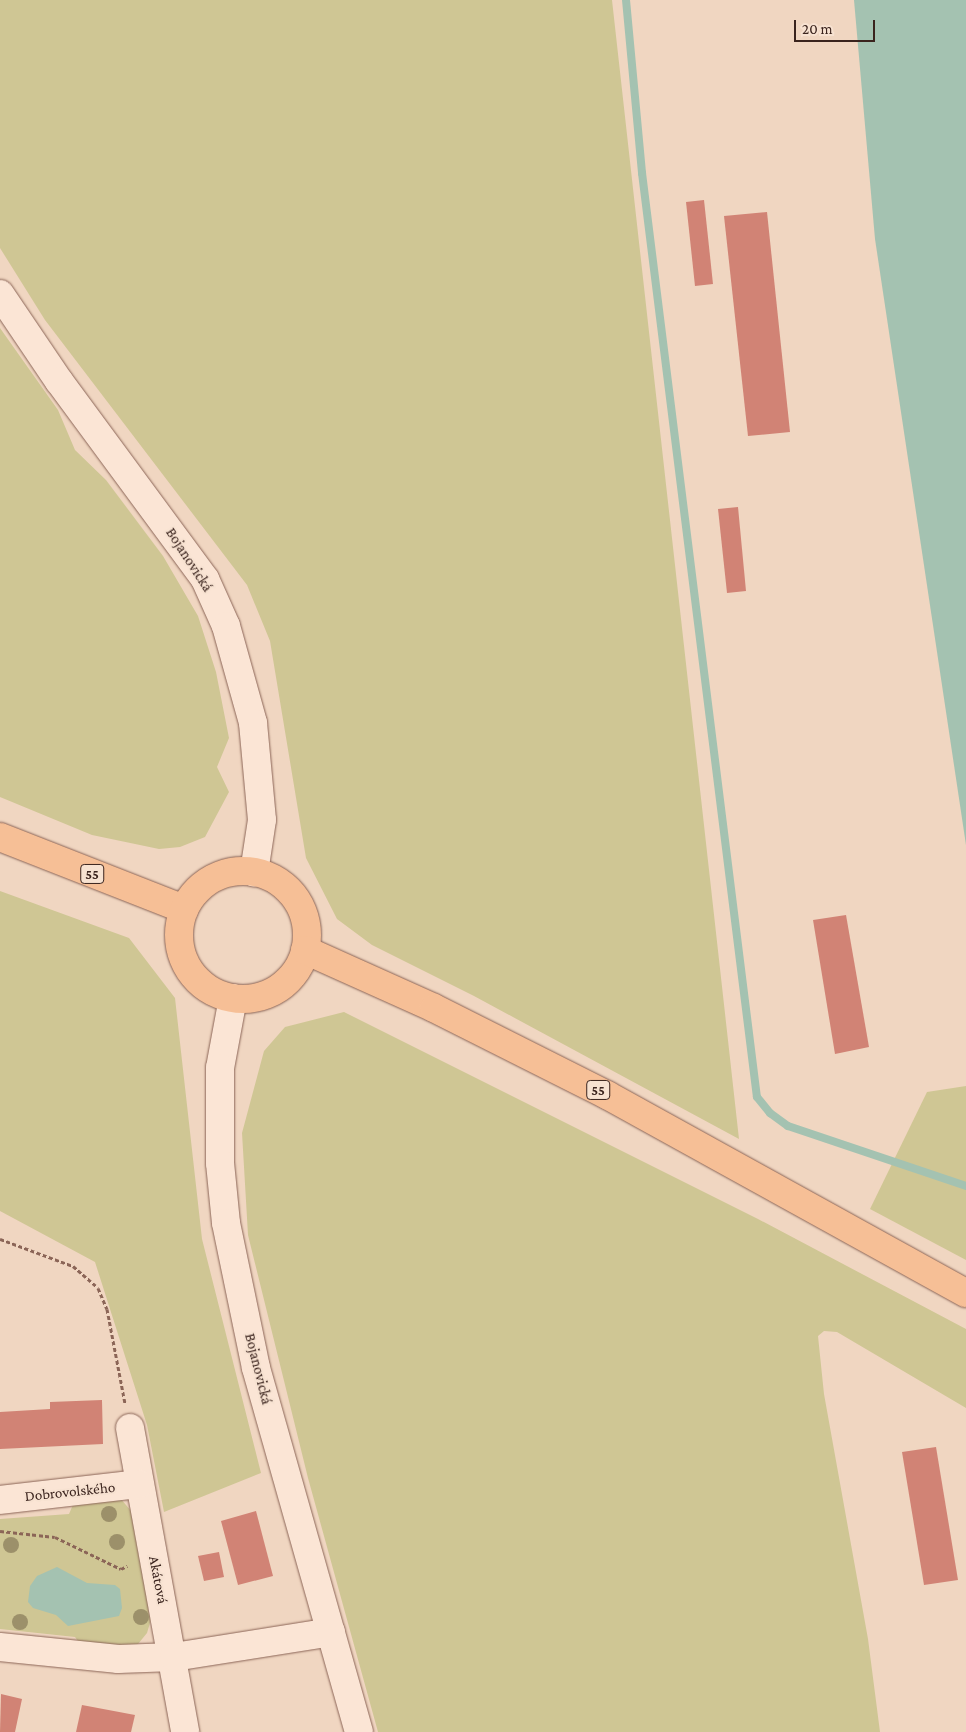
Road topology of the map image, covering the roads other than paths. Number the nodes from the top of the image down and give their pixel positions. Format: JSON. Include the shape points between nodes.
{"nodes":[{"id":1,"x":0,"y":294,"type":"edge"},
{"id":2,"x":0,"y":837,"type":"edge"},
{"id":3,"x":254,"y":872,"type":"junction"},
{"id":4,"x":184,"y":909,"type":"junction"},
{"id":5,"x":305,"y":950,"type":"junction"},
{"id":6,"x":233,"y":998,"type":"junction"},
{"id":7,"x":966,"y":1293,"type":"edge"},
{"id":8,"x":130,"y":1428,"type":"road end"},
{"id":9,"x":139,"y":1484,"type":"junction"},
{"id":10,"x":0,"y":1500,"type":"edge"},
{"id":11,"x":331,"y":1632,"type":"junction"},
{"id":12,"x":0,"y":1647,"type":"edge"},
{"id":13,"x":174,"y":1657,"type":"junction"},
{"id":14,"x":186,"y":1732,"type":"edge"},
{"id":15,"x":359,"y":1732,"type":"edge"}],
"edges":[{"from":1,"to":3,"type":"street","name":"Bojanovická","via":[[59,381],[205,579],[226,626],[253,723],[262,820]]},
{"from":2,"to":4,"type":"main road","number":"55"},
{"from":3,"to":4,"type":"main road","via":[[234,871],[215,877],[199,888]]},
{"from":3,"to":5,"type":"main road","via":[[273,878],[289,890],[300,907],[306,928]]},
{"from":4,"to":6,"type":"main road","via":[[179,922],[179,944],[186,965],[200,982],[218,994]]},
{"from":5,"to":6,"type":"main road","via":[[297,971],[281,987],[262,997]]},
{"from":5,"to":7,"type":"main road","number":"55","via":[[434,1008],[607,1095]]},
{"from":6,"to":11,"type":"street","name":"Bojanovická","via":[[220,1068],[220,1163],[226,1223],[256,1368]]},
{"from":8,"to":9,"type":"street","name":"Akátová"},
{"from":9,"to":10,"type":"street","name":"Dobrovolského"},
{"from":9,"to":13,"type":"street","name":"Akátová"},
{"from":11,"to":13,"type":"street"},
{"from":11,"to":15,"type":"street","name":"Bojanovická"},
{"from":12,"to":13,"type":"street","via":[[118,1659]]},
{"from":13,"to":14,"type":"street","name":"Akátová"}]}
